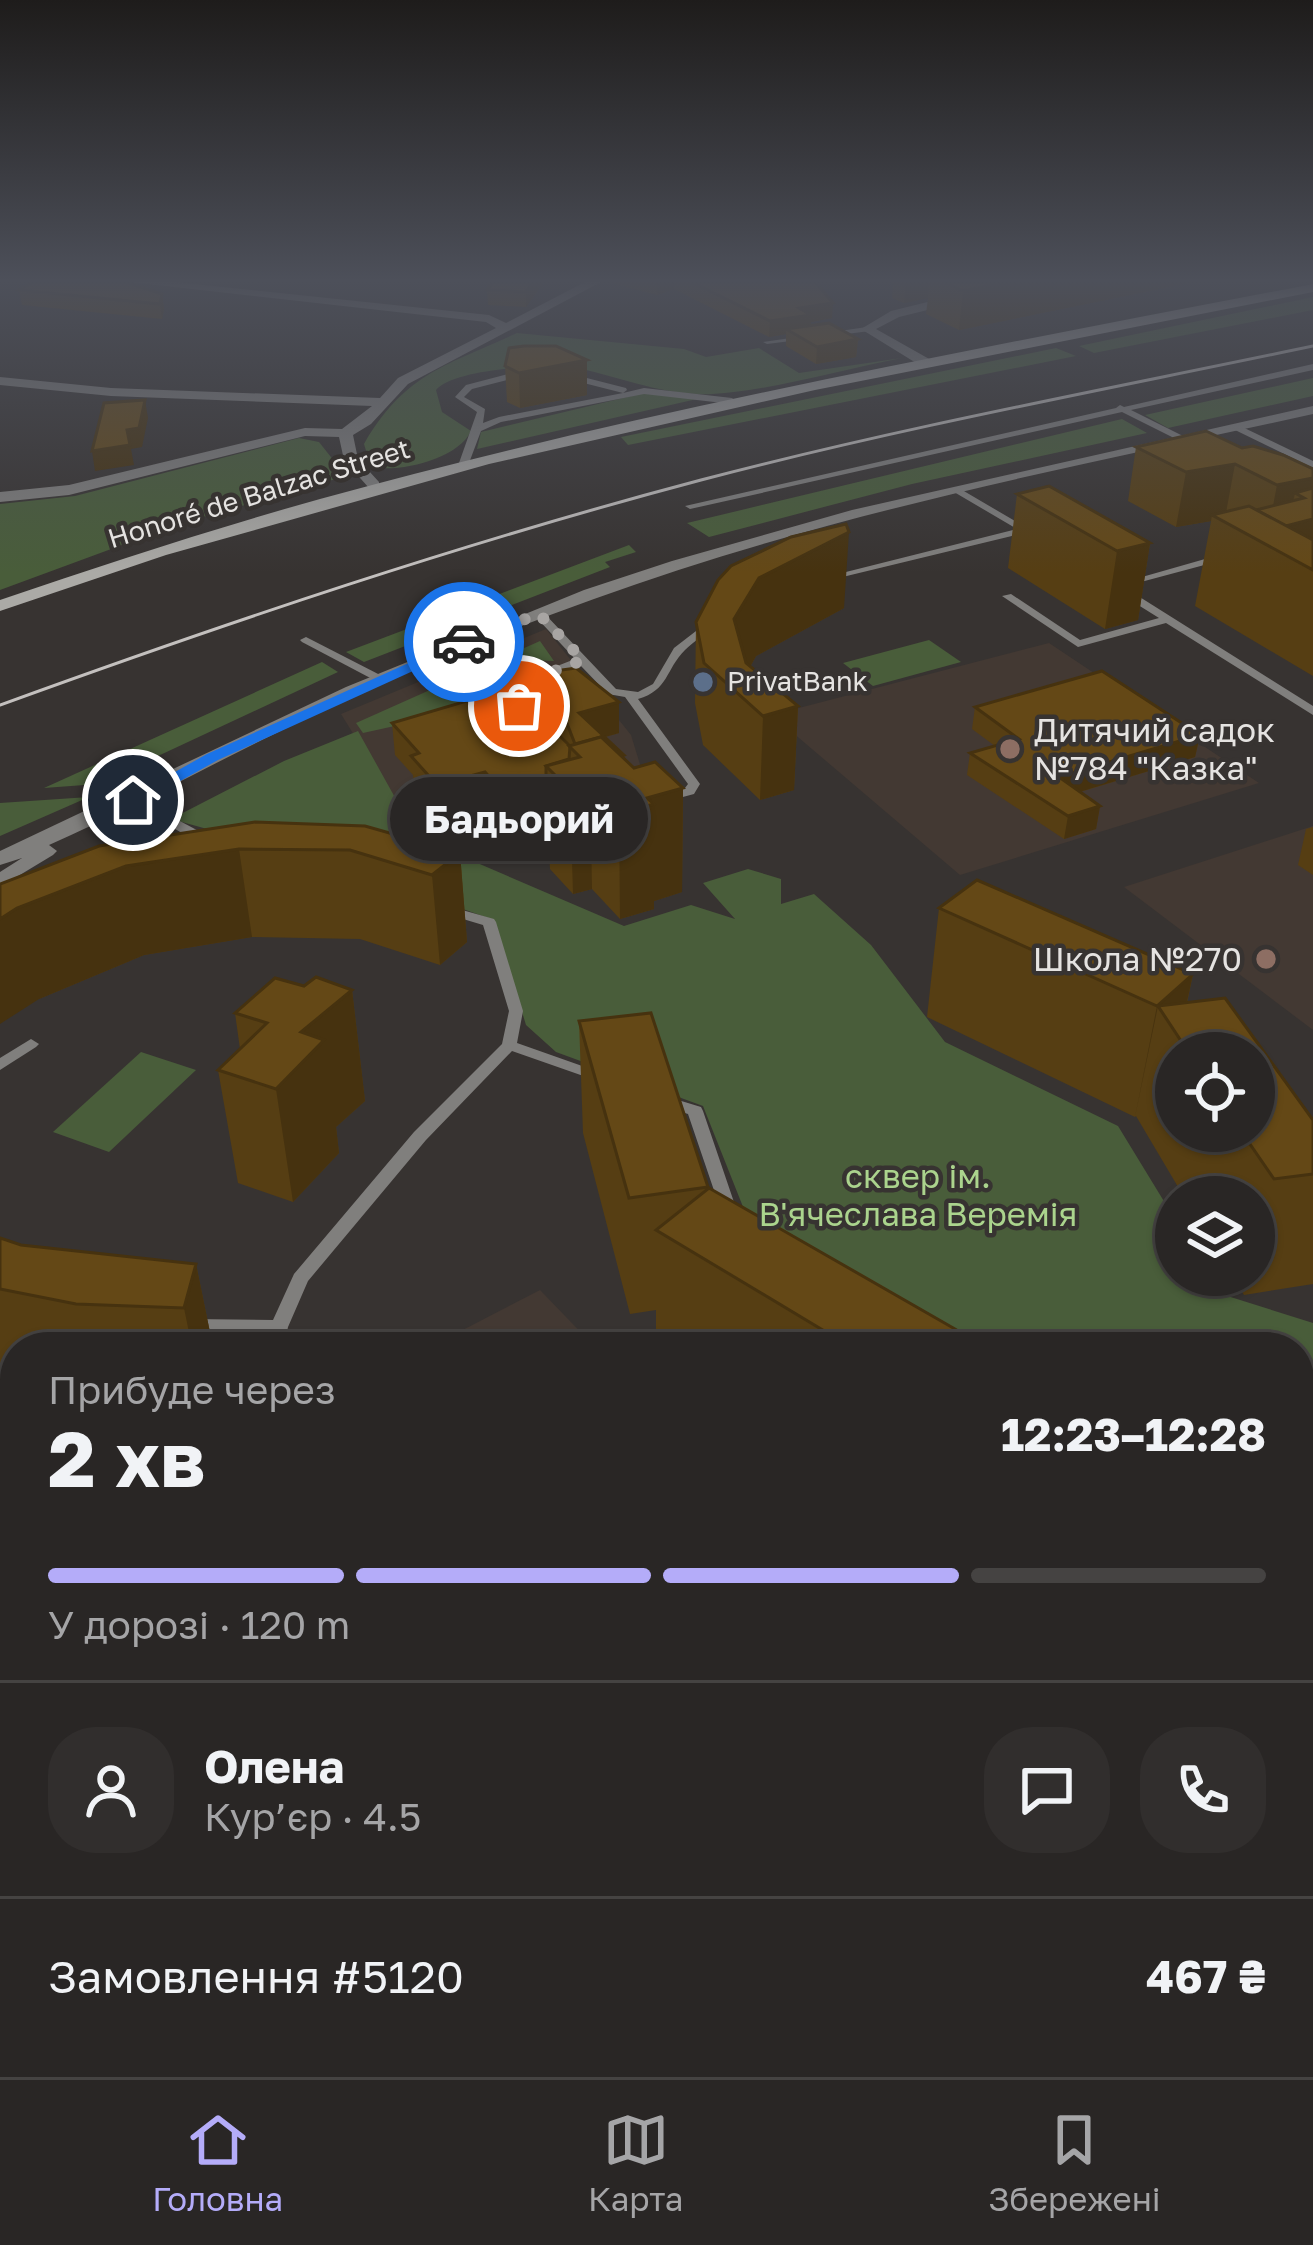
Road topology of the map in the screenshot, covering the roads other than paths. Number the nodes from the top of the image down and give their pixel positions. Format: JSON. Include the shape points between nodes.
{"nodes":[{"id":1,"x":408,"y":379,"type":"edge"},
{"id":2,"x":510,"y":379,"type":"edge"},
{"id":3,"x":576,"y":379,"type":"edge"},
{"id":4,"x":845,"y":379,"type":"edge"},
{"id":5,"x":1257,"y":379,"type":"edge"},
{"id":6,"x":0,"y":381,"type":"edge"},
{"id":7,"x":644,"y":391,"type":"junction"},
{"id":8,"x":732,"y":401,"type":"junction"},
{"id":9,"x":381,"y":403,"type":"junction"},
{"id":10,"x":1119,"y":408,"type":"junction"},
{"id":11,"x":1313,"y":410,"type":"edge"},
{"id":12,"x":1236,"y":427,"type":"junction"},
{"id":13,"x":477,"y":429,"type":"junction"},
{"id":14,"x":345,"y":433,"type":"junction"},
{"id":15,"x":1182,"y":439,"type":"junction"},
{"id":16,"x":1313,"y":447,"type":"edge"},
{"id":17,"x":1289,"y":453,"type":"junction"},
{"id":18,"x":464,"y":463,"type":"junction"},
{"id":19,"x":1313,"y":468,"type":"edge"},
{"id":20,"x":1291,"y":478,"type":"edge"},
{"id":21,"x":374,"y":484,"type":"junction"},
{"id":22,"x":956,"y":490,"type":"junction"},
{"id":23,"x":0,"y":497,"type":"edge"},
{"id":24,"x":690,"y":506,"type":"dead end"},
{"id":25,"x":1025,"y":530,"type":"junction"},
{"id":26,"x":1043,"y":542,"type":"edge"},
{"id":27,"x":1236,"y":554,"type":"edge"},
{"id":28,"x":804,"y":586,"type":"edge"},
{"id":29,"x":1007,"y":596,"type":"dead end"},
{"id":30,"x":0,"y":606,"type":"edge"},
{"id":31,"x":539,"y":614,"type":"junction"},
{"id":32,"x":728,"y":614,"type":"edge"},
{"id":33,"x":1168,"y":619,"type":"junction"},
{"id":34,"x":306,"y":640,"type":"dead end"},
{"id":35,"x":583,"y":660,"type":"junction"},
{"id":36,"x":380,"y":680,"type":"junction"},
{"id":37,"x":628,"y":695,"type":"junction"},
{"id":38,"x":519,"y":706,"type":"edge"},
{"id":39,"x":1313,"y":711,"type":"edge"},
{"id":40,"x":710,"y":779,"type":"dead end"},
{"id":41,"x":694,"y":784,"type":"junction"},
{"id":42,"x":133,"y":800,"type":"junction"},
{"id":43,"x":653,"y":801,"type":"edge"},
{"id":44,"x":593,"y":817,"type":"edge"},
{"id":45,"x":88,"y":823,"type":"junction"},
{"id":46,"x":490,"y":842,"type":"dead end"},
{"id":47,"x":220,"y":844,"type":"edge"},
{"id":48,"x":0,"y":859,"type":"edge"},
{"id":49,"x":0,"y":881,"type":"edge"},
{"id":50,"x":426,"y":909,"type":"edge"},
{"id":51,"x":31,"y":1044,"type":"dead end"},
{"id":52,"x":509,"y":1046,"type":"junction"},
{"id":53,"x":0,"y":1065,"type":"edge"},
{"id":54,"x":609,"y":1081,"type":"edge"},
{"id":55,"x":652,"y":1096,"type":"edge"},
{"id":56,"x":733,"y":1222,"type":"edge"},
{"id":57,"x":178,"y":1325,"type":"edge"},
{"id":58,"x":280,"y":1327,"type":"junction"},
{"id":59,"x":279,"y":1332,"type":"edge"}],
"edges":[{"from":1,"to":9,"type":"street"},
{"from":2,"to":13,"type":"lane","via":[[469,387],[459,397],[482,411]]},
{"from":3,"to":7,"type":"lane"},
{"from":4,"to":8,"type":"main road","name":"Honoré de Balzac Street"},
{"from":5,"to":10,"type":"lane"},
{"from":6,"to":9,"type":"street"},
{"from":7,"to":8,"type":"lane"},
{"from":7,"to":13,"type":"lane"},
{"from":8,"to":18,"type":"main road","name":"Honoré de Balzac Street"},
{"from":9,"to":14,"type":"street"},
{"from":10,"to":15,"type":"lane"},
{"from":10,"to":24,"type":"lane"},
{"from":11,"to":12,"type":"street"},
{"from":12,"to":15,"type":"street"},
{"from":12,"to":17,"type":"lane"},
{"from":13,"to":18,"type":"lane"},
{"from":14,"to":21,"type":"street","via":[[351,460]]},
{"from":14,"to":23,"type":"street","via":[[305,432],[69,490]]},
{"from":15,"to":22,"type":"street"},
{"from":16,"to":17,"type":"lane"},
{"from":17,"to":19,"type":"lane"},
{"from":18,"to":21,"type":"main road","name":"Honoré de Balzac Street"},
{"from":19,"to":20,"type":"lane"},
{"from":21,"to":30,"type":"main road","name":"Honoré de Balzac Street"},
{"from":22,"to":25,"type":"lane"},
{"from":22,"to":31,"type":"street","via":[[735,548]]},
{"from":25,"to":26,"type":"lane"},
{"from":25,"to":28,"type":"lane"},
{"from":27,"to":33,"type":"lane","via":[[1114,586]]},
{"from":29,"to":33,"type":"lane","via":[[1078,644]]},
{"from":31,"to":35,"type":"lane"},
{"from":31,"to":36,"type":"street"},
{"from":32,"to":37,"type":"lane","via":[[678,650],[650,693]]},
{"from":33,"to":39,"type":"lane"},
{"from":34,"to":36,"type":"lane"},
{"from":35,"to":37,"type":"lane","via":[[613,692]]},
{"from":35,"to":38,"type":"lane","via":[[510,688]]},
{"from":36,"to":42,"type":"street"},
{"from":37,"to":41,"type":"lane"},
{"from":40,"to":41,"type":"lane"},
{"from":41,"to":43,"type":"lane"},
{"from":42,"to":45,"type":"street"},
{"from":42,"to":47,"type":"lane","via":[[189,836]]},
{"from":44,"to":46,"type":"lane"},
{"from":45,"to":48,"type":"street"},
{"from":45,"to":49,"type":"street"},
{"from":50,"to":52,"type":"lane","via":[[489,922],[516,1011]]},
{"from":51,"to":53,"type":"lane"},
{"from":52,"to":54,"type":"lane"},
{"from":52,"to":58,"type":"lane","via":[[300,1277]]},
{"from":55,"to":56,"type":"lane","via":[[695,1112]]},
{"from":57,"to":58,"type":"lane"},
{"from":58,"to":59,"type":"lane"}]}
